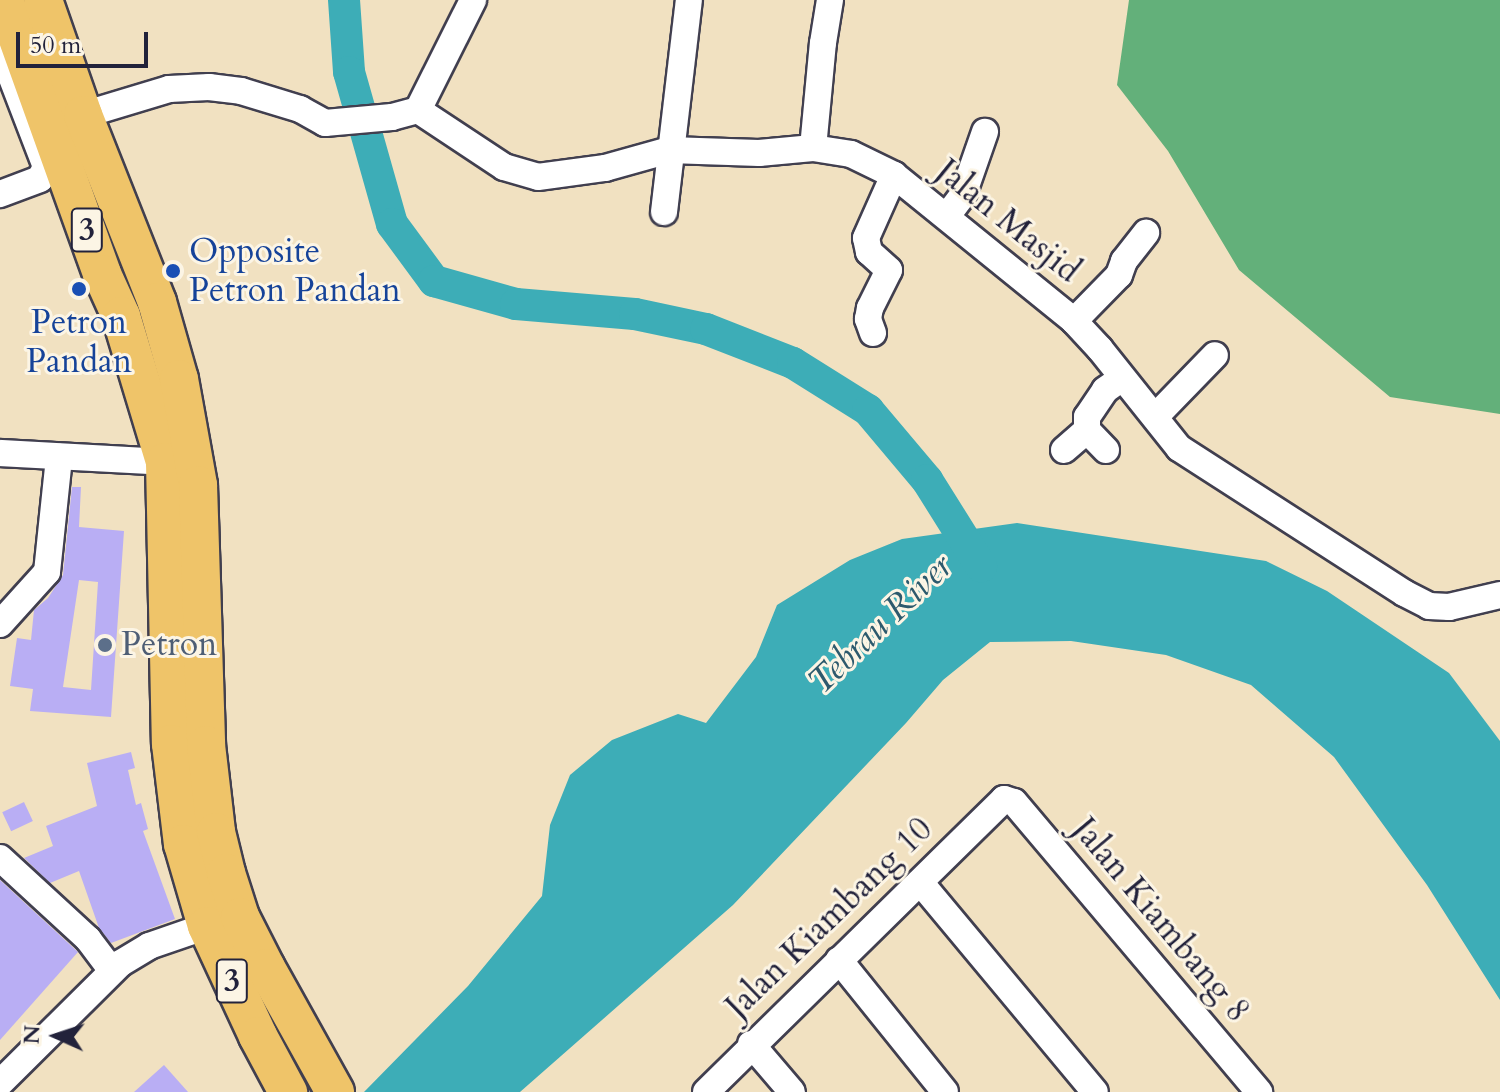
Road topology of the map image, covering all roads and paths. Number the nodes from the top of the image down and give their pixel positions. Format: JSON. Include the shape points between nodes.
{"nodes":[{"id":1,"x":4,"y":0,"type":"edge"},
{"id":2,"x":43,"y":0,"type":"edge"},
{"id":3,"x":473,"y":0,"type":"edge"},
{"id":4,"x":689,"y":0,"type":"edge"},
{"id":5,"x":830,"y":0,"type":"edge"},
{"id":6,"x":0,"y":47,"type":"edge"},
{"id":7,"x":418,"y":110,"type":"junction"},
{"id":8,"x":83,"y":115,"type":"junction"},
{"id":9,"x":985,"y":132,"type":"dead end"},
{"id":10,"x":813,"y":148,"type":"junction"},
{"id":11,"x":669,"y":150,"type":"junction"},
{"id":12,"x":894,"y":175,"type":"junction"},
{"id":13,"x":0,"y":194,"type":"edge"},
{"id":14,"x":664,"y":212,"type":"dead end"},
{"id":15,"x":947,"y":216,"type":"junction"},
{"id":16,"x":1146,"y":233,"type":"dead end"},
{"id":17,"x":1074,"y":321,"type":"junction"},
{"id":18,"x":873,"y":333,"type":"dead end"},
{"id":19,"x":1215,"y":355,"type":"dead end"},
{"id":20,"x":1121,"y":379,"type":"junction"},
{"id":21,"x":1155,"y":417,"type":"junction"},
{"id":22,"x":1087,"y":430,"type":"junction"},
{"id":23,"x":2,"y":448,"type":"edge"},
{"id":24,"x":1064,"y":450,"type":"dead end"},
{"id":25,"x":1106,"y":450,"type":"dead end"},
{"id":26,"x":59,"y":457,"type":"junction"},
{"id":27,"x":165,"y":462,"type":"junction"},
{"id":28,"x":1500,"y":595,"type":"edge"},
{"id":29,"x":0,"y":624,"type":"edge"},
{"id":30,"x":1004,"y":799,"type":"joint"},
{"id":31,"x":0,"y":858,"type":"edge"},
{"id":32,"x":920,"y":882,"type":"junction"},
{"id":33,"x":207,"y":926,"type":"junction"},
{"id":34,"x":839,"y":960,"type":"junction"},
{"id":35,"x":112,"y":971,"type":"junction"},
{"id":36,"x":751,"y":1044,"type":"junction"},
{"id":37,"x":0,"y":1083,"type":"edge"},
{"id":38,"x":333,"y":1088,"type":"edge"},
{"id":39,"x":288,"y":1092,"type":"edge"},
{"id":40,"x":706,"y":1092,"type":"edge"},
{"id":41,"x":792,"y":1092,"type":"edge"},
{"id":42,"x":945,"y":1092,"type":"edge"},
{"id":43,"x":1095,"y":1092,"type":"edge"},
{"id":44,"x":1259,"y":1092,"type":"edge"}],
"edges":[{"from":1,"to":27,"type":"highway","number":"3","via":[[125,328]]},
{"from":2,"to":8,"type":"highway","number":"3"},
{"from":3,"to":7,"type":"street"},
{"from":4,"to":11,"type":"street"},
{"from":5,"to":10,"type":"street"},
{"from":6,"to":13,"type":"street","via":[[46,167],[40,179]]},
{"from":7,"to":8,"type":"street","via":[[325,123],[253,94],[209,87],[169,89]]},
{"from":7,"to":11,"type":"street","name":"Jalan Masjid","via":[[524,175],[552,177]]},
{"from":8,"to":38,"type":"highway","number":"3","via":[[157,302],[185,411],[202,526],[206,745],[216,832],[240,917]]},
{"from":9,"to":15,"type":"street","via":[[963,195]]},
{"from":10,"to":11,"type":"street","name":"Jalan Masjid","via":[[759,153]]},
{"from":10,"to":12,"type":"street","name":"Jalan Masjid","via":[[851,154]]},
{"from":11,"to":14,"type":"street"},
{"from":12,"to":15,"type":"street","name":"Jalan Masjid"},
{"from":12,"to":18,"type":"street","via":[[866,238],[869,252],[889,270],[870,308]]},
{"from":15,"to":17,"type":"street","name":"Jalan Masjid"},
{"from":16,"to":17,"type":"street","via":[[1119,275]]},
{"from":17,"to":20,"type":"street","name":"Jalan Masjid"},
{"from":19,"to":21,"type":"street"},
{"from":20,"to":21,"type":"street","name":"Jalan Masjid"},
{"from":20,"to":22,"type":"street","via":[[1105,390],[1087,417]]},
{"from":21,"to":28,"type":"street","name":"Jalan Masjid","via":[[1179,448],[1429,606],[1449,607]]},
{"from":22,"to":24,"type":"street"},
{"from":22,"to":25,"type":"street"},
{"from":23,"to":26,"type":"street"},
{"from":26,"to":27,"type":"street"},
{"from":26,"to":29,"type":"street","via":[[47,572]]},
{"from":27,"to":33,"type":"highway","number":"3","via":[[174,794]]},
{"from":30,"to":32,"type":"street","name":"Jalan Kiambang 10"},
{"from":30,"to":44,"type":"street","name":"Jalan Kiambang 8","via":[[1014,802]]},
{"from":31,"to":35,"type":"street","via":[[88,939]]},
{"from":32,"to":34,"type":"street","name":"Jalan Kiambang 10"},
{"from":32,"to":43,"type":"street"},
{"from":33,"to":35,"type":"street","via":[[149,946]]},
{"from":33,"to":39,"type":"highway","number":"3"},
{"from":34,"to":36,"type":"street","name":"Jalan Kiambang 10"},
{"from":34,"to":42,"type":"street"},
{"from":35,"to":37,"type":"street"},
{"from":36,"to":40,"type":"street","name":"Jalan Kiambang 10"},
{"from":36,"to":41,"type":"street"}]}
